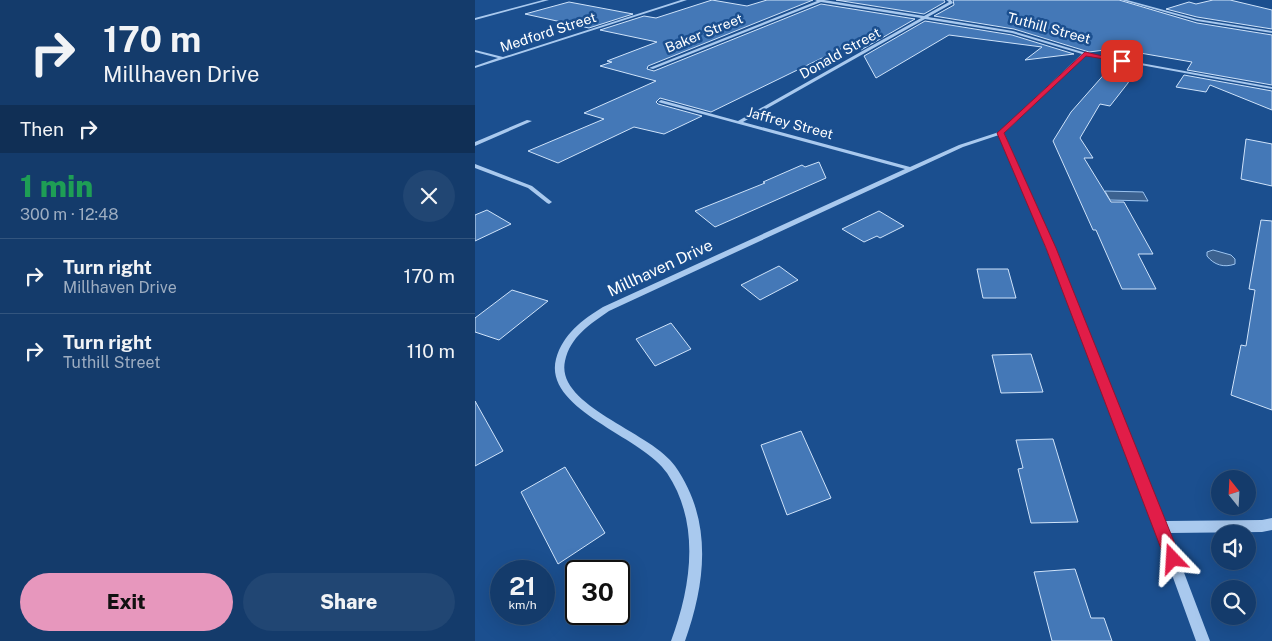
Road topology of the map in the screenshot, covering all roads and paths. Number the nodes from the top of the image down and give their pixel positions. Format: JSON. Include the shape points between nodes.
{"nodes":[{"id":1,"x":547,"y":0,"type":"edge"},
{"id":2,"x":685,"y":0,"type":"edge"},
{"id":3,"x":817,"y":0,"type":"edge"},
{"id":4,"x":822,"y":0,"type":"edge"},
{"id":5,"x":1123,"y":0,"type":"edge"},
{"id":6,"x":950,"y":1,"type":"edge"},
{"id":7,"x":926,"y":18,"type":"junction"},
{"id":8,"x":475,"y":19,"type":"edge"},
{"id":9,"x":1272,"y":32,"type":"edge"},
{"id":10,"x":475,"y":51,"type":"edge"},
{"id":11,"x":1085,"y":54,"type":"junction"},
{"id":12,"x":503,"y":58,"type":"junction"},
{"id":13,"x":475,"y":68,"type":"edge"},
{"id":14,"x":651,"y":68,"type":"dead end"},
{"id":15,"x":1272,"y":88,"type":"edge"},
{"id":16,"x":661,"y":102,"type":"dead end"},
{"id":17,"x":529,"y":121,"type":"dead end"},
{"id":18,"x":740,"y":122,"type":"junction"},
{"id":19,"x":1001,"y":133,"type":"junction"},
{"id":20,"x":475,"y":144,"type":"edge"},
{"id":21,"x":475,"y":166,"type":"edge"},
{"id":22,"x":911,"y":169,"type":"junction"},
{"id":23,"x":549,"y":202,"type":"dead end"},
{"id":24,"x":1272,"y":524,"type":"edge"},
{"id":25,"x":1161,"y":527,"type":"junction"},
{"id":26,"x":678,"y":641,"type":"edge"},
{"id":27,"x":1203,"y":641,"type":"edge"}],
"edges":[{"from":1,"to":8,"type":"street"},
{"from":2,"to":12,"type":"street","name":"Medford Street"},
{"from":3,"to":4,"type":"street","name":"Tuthill Street"},
{"from":4,"to":7,"type":"street","name":"Tuthill Street"},
{"from":4,"to":14,"type":"street","name":"Baker Street"},
{"from":5,"to":9,"type":"street","via":[[1204,22]]},
{"from":6,"to":7,"type":"street","name":"Donald Street"},
{"from":7,"to":11,"type":"street","name":"Tuthill Street","via":[[1013,32]]},
{"from":7,"to":18,"type":"street","name":"Donald Street"},
{"from":10,"to":12,"type":"street"},
{"from":11,"to":15,"type":"street","name":"Tuthill Street"},
{"from":11,"to":19,"type":"street","name":"Millhaven Drive"},
{"from":12,"to":13,"type":"street","name":"Medford Street"},
{"from":16,"to":18,"type":"street","name":"Jaffrey Street"},
{"from":17,"to":20,"type":"street"},
{"from":18,"to":22,"type":"street","name":"Jaffrey Street"},
{"from":19,"to":22,"type":"street","name":"Millhaven Drive","via":[[961,146]]},
{"from":19,"to":25,"type":"street","via":[[1051,248]]},
{"from":21,"to":23,"type":"street","via":[[530,187]]},
{"from":22,"to":26,"type":"street","name":"Millhaven Drive","via":[[605,309],[579,328],[562,352],[559,379],[568,392],[584,407],[649,447],[669,466],[683,487],[692,512],[696,546],[694,583]]},
{"from":24,"to":25,"type":"street"},
{"from":25,"to":27,"type":"street"}]}
